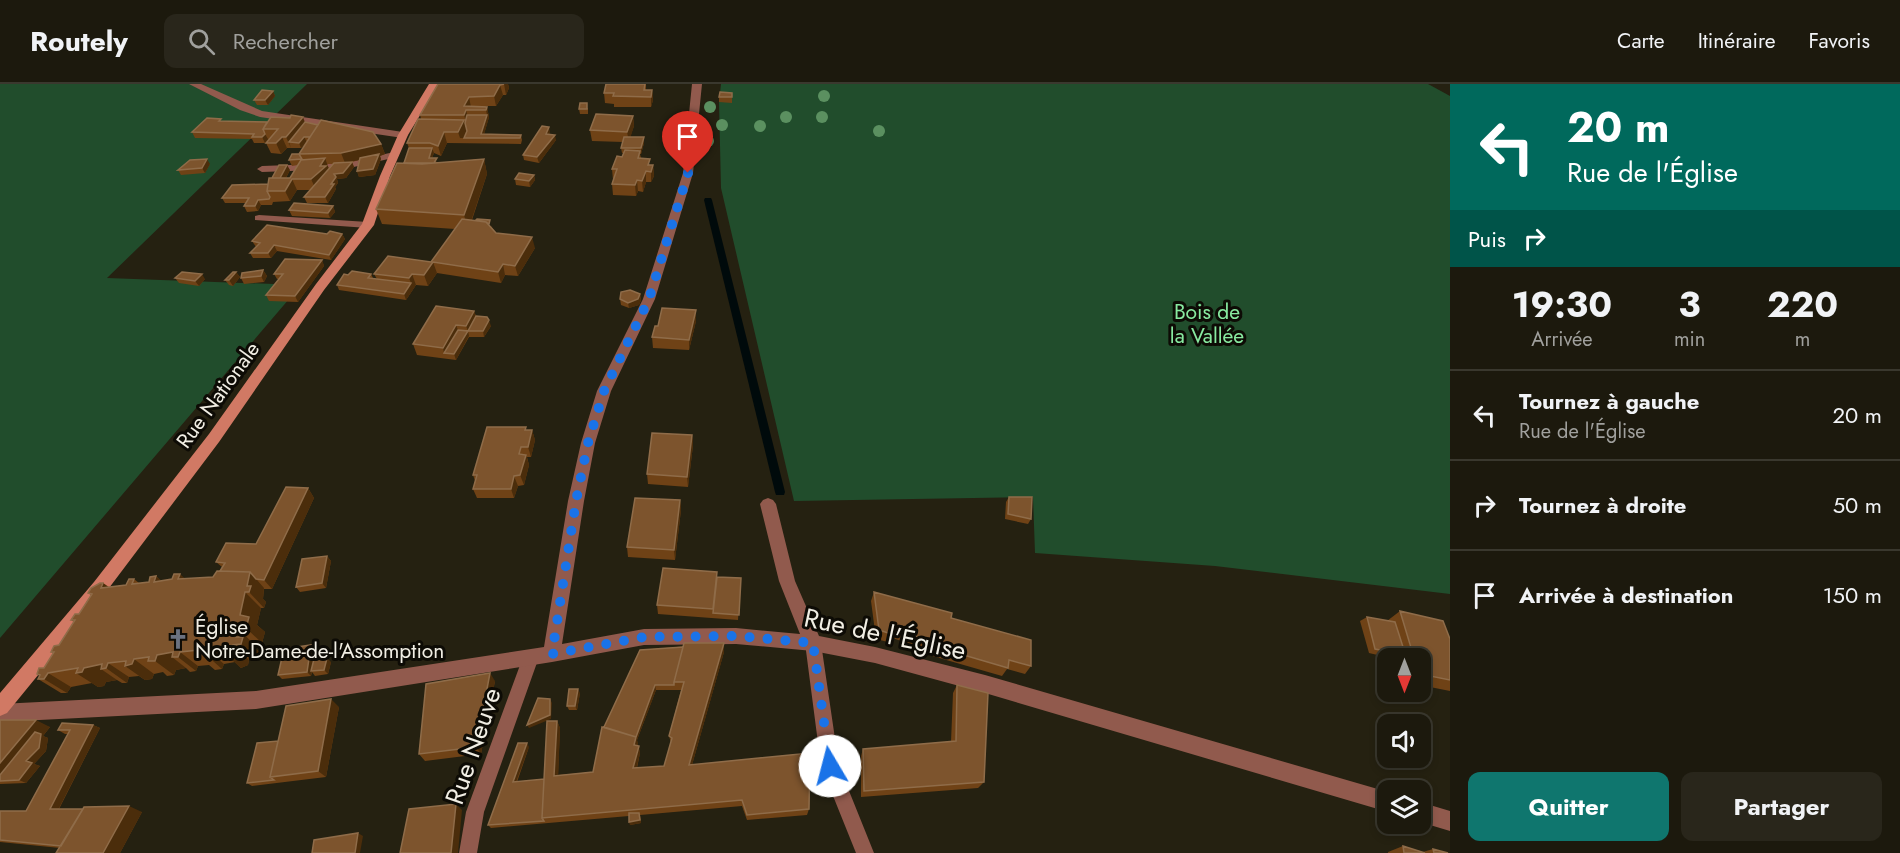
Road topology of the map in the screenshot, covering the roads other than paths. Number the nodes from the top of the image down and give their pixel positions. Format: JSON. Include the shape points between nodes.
{"nodes":[{"id":1,"x":194,"y":84,"type":"edge"},
{"id":2,"x":434,"y":84,"type":"edge"},
{"id":3,"x":697,"y":84,"type":"edge"},
{"id":4,"x":403,"y":135,"type":"junction"},
{"id":5,"x":394,"y":155,"type":"junction"},
{"id":6,"x":262,"y":169,"type":"dead end"},
{"id":7,"x":259,"y":218,"type":"dead end"},
{"id":8,"x":368,"y":225,"type":"junction"},
{"id":9,"x":768,"y":504,"type":"dead end"},
{"id":10,"x":100,"y":587,"type":"junction"},
{"id":11,"x":123,"y":587,"type":"edge"},
{"id":12,"x":813,"y":643,"type":"junction"},
{"id":13,"x":552,"y":654,"type":"junction"},
{"id":14,"x":531,"y":657,"type":"junction"},
{"id":15,"x":0,"y":707,"type":"edge"},
{"id":16,"x":0,"y":713,"type":"edge"},
{"id":17,"x":1377,"y":799,"type":"edge"},
{"id":18,"x":1431,"y":815,"type":"edge"},
{"id":19,"x":1450,"y":821,"type":"edge"},
{"id":20,"x":468,"y":853,"type":"edge"},
{"id":21,"x":865,"y":853,"type":"edge"}],
"edges":[{"from":1,"to":4,"type":"street","via":[[260,114]]},
{"from":2,"to":4,"type":"street","name":"Rue Nationale"},
{"from":3,"to":13,"type":"street","via":[[688,173],[649,299],[604,391],[588,443]]},
{"from":4,"to":5,"type":"street","name":"Rue Nationale"},
{"from":5,"to":6,"type":"lane","via":[[345,166]]},
{"from":5,"to":8,"type":"street","name":"Rue Nationale","via":[[390,176]]},
{"from":7,"to":8,"type":"lane"},
{"from":8,"to":10,"type":"street","name":"Rue Nationale"},
{"from":9,"to":12,"type":"street","via":[[787,581]]},
{"from":10,"to":11,"type":"lane"},
{"from":10,"to":15,"type":"street","name":"Rue Nationale"},
{"from":12,"to":13,"type":"street","name":"Rue de l'Église","via":[[736,636],[644,637]]},
{"from":12,"to":17,"type":"street","name":"Rue de l'Église","via":[[985,684]]},
{"from":12,"to":21,"type":"lane","via":[[830,766]]},
{"from":13,"to":14,"type":"street","name":"Rue de l'Église"},
{"from":14,"to":16,"type":"street","name":"Rue de l'Église","via":[[256,700]]},
{"from":14,"to":20,"type":"lane","name":"Rue Neuve","via":[[475,812]]},
{"from":18,"to":19,"type":"street"}]}
